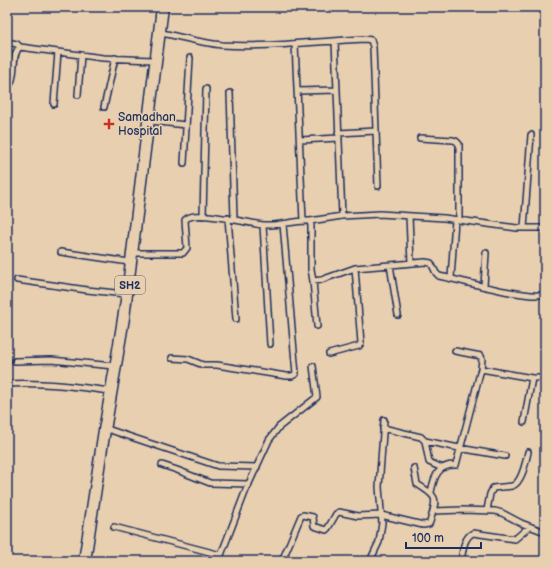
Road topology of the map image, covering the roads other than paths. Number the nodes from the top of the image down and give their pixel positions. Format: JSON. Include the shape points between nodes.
{"nodes":[{"id":1,"x":160,"y":7,"type":"edge"},
{"id":2,"x":165,"y":7,"type":"edge"},
{"id":3,"x":162,"y":33,"type":"junction"},
{"id":4,"x":335,"y":41,"type":"junction"},
{"id":5,"x":7,"y":42,"type":"edge"},
{"id":6,"x":295,"y":44,"type":"junction"},
{"id":7,"x":20,"y":46,"type":"junction"},
{"id":8,"x":58,"y":52,"type":"junction"},
{"id":9,"x":81,"y":55,"type":"junction"},
{"id":10,"x":115,"y":58,"type":"junction"},
{"id":11,"x":190,"y":58,"type":"dead end"},
{"id":12,"x":153,"y":60,"type":"junction"},
{"id":13,"x":7,"y":88,"type":"edge"},
{"id":14,"x":206,"y":89,"type":"dead end"},
{"id":15,"x":337,"y":90,"type":"junction"},
{"id":16,"x":297,"y":91,"type":"junction"},
{"id":17,"x":230,"y":93,"type":"dead end"},
{"id":18,"x":78,"y":95,"type":"dead end"},
{"id":19,"x":54,"y":104,"type":"dead end"},
{"id":20,"x":104,"y":107,"type":"dead end"},
{"id":21,"x":150,"y":121,"type":"junction"},
{"id":22,"x":186,"y":125,"type":"junction"},
{"id":23,"x":376,"y":131,"type":"junction"},
{"id":24,"x":531,"y":135,"type":"dead end"},
{"id":25,"x":338,"y":136,"type":"junction"},
{"id":26,"x":420,"y":138,"type":"dead end"},
{"id":27,"x":300,"y":140,"type":"junction"},
{"id":28,"x":184,"y":163,"type":"dead end"},
{"id":29,"x":378,"y":186,"type":"dead end"},
{"id":30,"x":203,"y":216,"type":"junction"},
{"id":31,"x":342,"y":216,"type":"junction"},
{"id":32,"x":409,"y":216,"type":"junction"},
{"id":33,"x":231,"y":218,"type":"junction"},
{"id":34,"x":457,"y":220,"type":"junction"},
{"id":35,"x":303,"y":221,"type":"junction"},
{"id":36,"x":310,"y":221,"type":"junction"},
{"id":37,"x":283,"y":224,"type":"junction"},
{"id":38,"x":263,"y":225,"type":"junction"},
{"id":39,"x":524,"y":228,"type":"junction"},
{"id":40,"x":545,"y":228,"type":"edge"},
{"id":41,"x":61,"y":252,"type":"dead end"},
{"id":42,"x":134,"y":253,"type":"junction"},
{"id":43,"x":486,"y":253,"type":"dead end"},
{"id":44,"x":129,"y":262,"type":"junction"},
{"id":45,"x":412,"y":263,"type":"junction"},
{"id":46,"x":390,"y":265,"type":"junction"},
{"id":47,"x":355,"y":268,"type":"junction"},
{"id":48,"x":451,"y":278,"type":"junction"},
{"id":49,"x":18,"y":280,"type":"dead end"},
{"id":50,"x":314,"y":281,"type":"junction"},
{"id":51,"x":484,"y":286,"type":"junction"},
{"id":52,"x":125,"y":294,"type":"junction"},
{"id":53,"x":545,"y":294,"type":"edge"},
{"id":54,"x":398,"y":315,"type":"dead end"},
{"id":55,"x":236,"y":319,"type":"dead end"},
{"id":56,"x":317,"y":326,"type":"dead end"},
{"id":57,"x":270,"y":344,"type":"dead end"},
{"id":58,"x":119,"y":350,"type":"junction"},
{"id":59,"x":455,"y":351,"type":"dead end"},
{"id":60,"x":329,"y":354,"type":"dead end"},
{"id":61,"x":172,"y":358,"type":"dead end"},
{"id":62,"x":15,"y":362,"type":"dead end"},
{"id":63,"x":114,"y":366,"type":"junction"},
{"id":64,"x":313,"y":366,"type":"dead end"},
{"id":65,"x":481,"y":369,"type":"junction"},
{"id":66,"x":532,"y":378,"type":"junction"},
{"id":67,"x":545,"y":378,"type":"edge"},
{"id":68,"x":7,"y":384,"type":"edge"},
{"id":69,"x":109,"y":390,"type":"junction"},
{"id":70,"x":384,"y":420,"type":"dead end"},
{"id":71,"x":524,"y":422,"type":"dead end"},
{"id":72,"x":383,"y":428,"type":"junction"},
{"id":73,"x":107,"y":429,"type":"junction"},
{"id":74,"x":425,"y":441,"type":"junction"},
{"id":75,"x":460,"y":448,"type":"junction"},
{"id":76,"x":528,"y":452,"type":"dead end"},
{"id":77,"x":506,"y":456,"type":"dead end"},
{"id":78,"x":162,"y":465,"type":"dead end"},
{"id":79,"x":257,"y":467,"type":"junction"},
{"id":80,"x":414,"y":468,"type":"dead end"},
{"id":81,"x":442,"y":468,"type":"junction"},
{"id":82,"x":249,"y":484,"type":"junction"},
{"id":83,"x":431,"y":492,"type":"junction"},
{"id":84,"x":487,"y":510,"type":"junction"},
{"id":85,"x":434,"y":511,"type":"junction"},
{"id":86,"x":381,"y":515,"type":"junction"},
{"id":87,"x":114,"y":527,"type":"dead end"},
{"id":88,"x":529,"y":527,"type":"junction"},
{"id":89,"x":545,"y":532,"type":"edge"},
{"id":90,"x":220,"y":554,"type":"junction"},
{"id":91,"x":545,"y":558,"type":"edge"},
{"id":92,"x":82,"y":561,"type":"edge"},
{"id":93,"x":87,"y":561,"type":"edge"},
{"id":94,"x":216,"y":561,"type":"edge"},
{"id":95,"x":282,"y":561,"type":"edge"},
{"id":96,"x":370,"y":561,"type":"edge"},
{"id":97,"x":461,"y":561,"type":"edge"},
{"id":98,"x":544,"y":561,"type":"edge"}],
"edges":[{"from":1,"to":12,"type":"main road","number":"SH2"},
{"from":2,"to":3,"type":"main road","number":"SH2"},
{"from":3,"to":6,"type":"street","via":[[220,44]]},
{"from":3,"to":21,"type":"main road","number":"SH2"},
{"from":4,"to":6,"type":"street"},
{"from":4,"to":15,"type":"street"},
{"from":4,"to":23,"type":"street","via":[[371,40]]},
{"from":5,"to":7,"type":"street"},
{"from":6,"to":16,"type":"street"},
{"from":7,"to":8,"type":"street"},
{"from":7,"to":13,"type":"street","via":[[16,52],[12,83]]},
{"from":8,"to":9,"type":"street"},
{"from":8,"to":19,"type":"street"},
{"from":9,"to":10,"type":"street"},
{"from":9,"to":18,"type":"street"},
{"from":10,"to":12,"type":"street"},
{"from":10,"to":20,"type":"street"},
{"from":11,"to":22,"type":"street"},
{"from":12,"to":44,"type":"main road","number":"SH2"},
{"from":14,"to":30,"type":"street"},
{"from":15,"to":16,"type":"street"},
{"from":15,"to":25,"type":"street"},
{"from":16,"to":27,"type":"street"},
{"from":17,"to":33,"type":"street"},
{"from":21,"to":22,"type":"street"},
{"from":21,"to":42,"type":"main road","number":"SH2"},
{"from":22,"to":28,"type":"street"},
{"from":23,"to":25,"type":"street"},
{"from":23,"to":29,"type":"street"},
{"from":24,"to":39,"type":"street"},
{"from":25,"to":27,"type":"street"},
{"from":25,"to":31,"type":"street"},
{"from":26,"to":34,"type":"street","via":[[453,140],[459,144]]},
{"from":27,"to":35,"type":"street"},
{"from":30,"to":33,"type":"street"},
{"from":30,"to":42,"type":"street","via":[[189,217],[185,220],[187,248],[183,253]]},
{"from":31,"to":32,"type":"street"},
{"from":31,"to":36,"type":"street"},
{"from":32,"to":34,"type":"street"},
{"from":32,"to":45,"type":"street"},
{"from":33,"to":38,"type":"street"},
{"from":33,"to":55,"type":"street"},
{"from":34,"to":39,"type":"street"},
{"from":34,"to":48,"type":"street"},
{"from":35,"to":36,"type":"street"},
{"from":35,"to":37,"type":"street"},
{"from":36,"to":50,"type":"street","via":[[311,269]]},
{"from":37,"to":38,"type":"street"},
{"from":37,"to":61,"type":"street","via":[[296,371],[294,375],[203,365],[188,359]]},
{"from":38,"to":57,"type":"street"},
{"from":39,"to":40,"type":"street"},
{"from":41,"to":44,"type":"street"},
{"from":42,"to":58,"type":"main road","number":"SH2"},
{"from":43,"to":51,"type":"street"},
{"from":44,"to":52,"type":"main road","number":"SH2"},
{"from":45,"to":46,"type":"street"},
{"from":45,"to":48,"type":"street","via":[[429,262],[439,276]]},
{"from":46,"to":47,"type":"street"},
{"from":46,"to":54,"type":"street"},
{"from":47,"to":50,"type":"street"},
{"from":47,"to":60,"type":"street","via":[[361,343],[359,346]]},
{"from":48,"to":51,"type":"street"},
{"from":49,"to":52,"type":"street"},
{"from":50,"to":56,"type":"street"},
{"from":51,"to":53,"type":"street","via":[[511,292]]},
{"from":52,"to":58,"type":"main road","number":"SH2"},
{"from":58,"to":63,"type":"main road","number":"SH2"},
{"from":58,"to":73,"type":"main road","number":"SH2"},
{"from":59,"to":65,"type":"street","via":[[481,356]]},
{"from":62,"to":63,"type":"street","via":[[51,360]]},
{"from":63,"to":69,"type":"main road","number":"SH2"},
{"from":64,"to":79,"type":"street","via":[[317,397],[279,427],[269,440]]},
{"from":65,"to":66,"type":"street"},
{"from":65,"to":75,"type":"street"},
{"from":66,"to":67,"type":"street"},
{"from":66,"to":71,"type":"street"},
{"from":68,"to":69,"type":"street","via":[[78,386]]},
{"from":69,"to":92,"type":"main road","number":"SH2"},
{"from":70,"to":72,"type":"street"},
{"from":72,"to":74,"type":"street","via":[[421,437]]},
{"from":72,"to":86,"type":"street","via":[[379,487]]},
{"from":73,"to":79,"type":"street","via":[[218,466]]},
{"from":73,"to":93,"type":"main road","number":"SH2"},
{"from":74,"to":75,"type":"street"},
{"from":74,"to":81,"type":"street","via":[[429,462]]},
{"from":75,"to":77,"type":"street"},
{"from":75,"to":81,"type":"street","via":[[456,465]]},
{"from":76,"to":84,"type":"street","via":[[517,484],[493,488]]},
{"from":78,"to":82,"type":"street","via":[[210,483]]},
{"from":79,"to":82,"type":"street"},
{"from":80,"to":83,"type":"street","via":[[417,484]]},
{"from":81,"to":83,"type":"street","via":[[435,476]]},
{"from":82,"to":90,"type":"street"},
{"from":83,"to":85,"type":"street","via":[[435,502]]},
{"from":84,"to":85,"type":"street"},
{"from":84,"to":88,"type":"street","via":[[502,513]]},
{"from":85,"to":86,"type":"street","via":[[426,525]]},
{"from":86,"to":95,"type":"street","via":[[358,516],[338,513],[326,530],[314,526],[313,517],[302,515]]},
{"from":86,"to":96,"type":"street","via":[[379,542]]},
{"from":87,"to":90,"type":"street"},
{"from":88,"to":89,"type":"street"},
{"from":88,"to":97,"type":"street","via":[[515,538],[473,532],[467,537]]},
{"from":90,"to":94,"type":"street"},
{"from":91,"to":98,"type":"street"}]}
